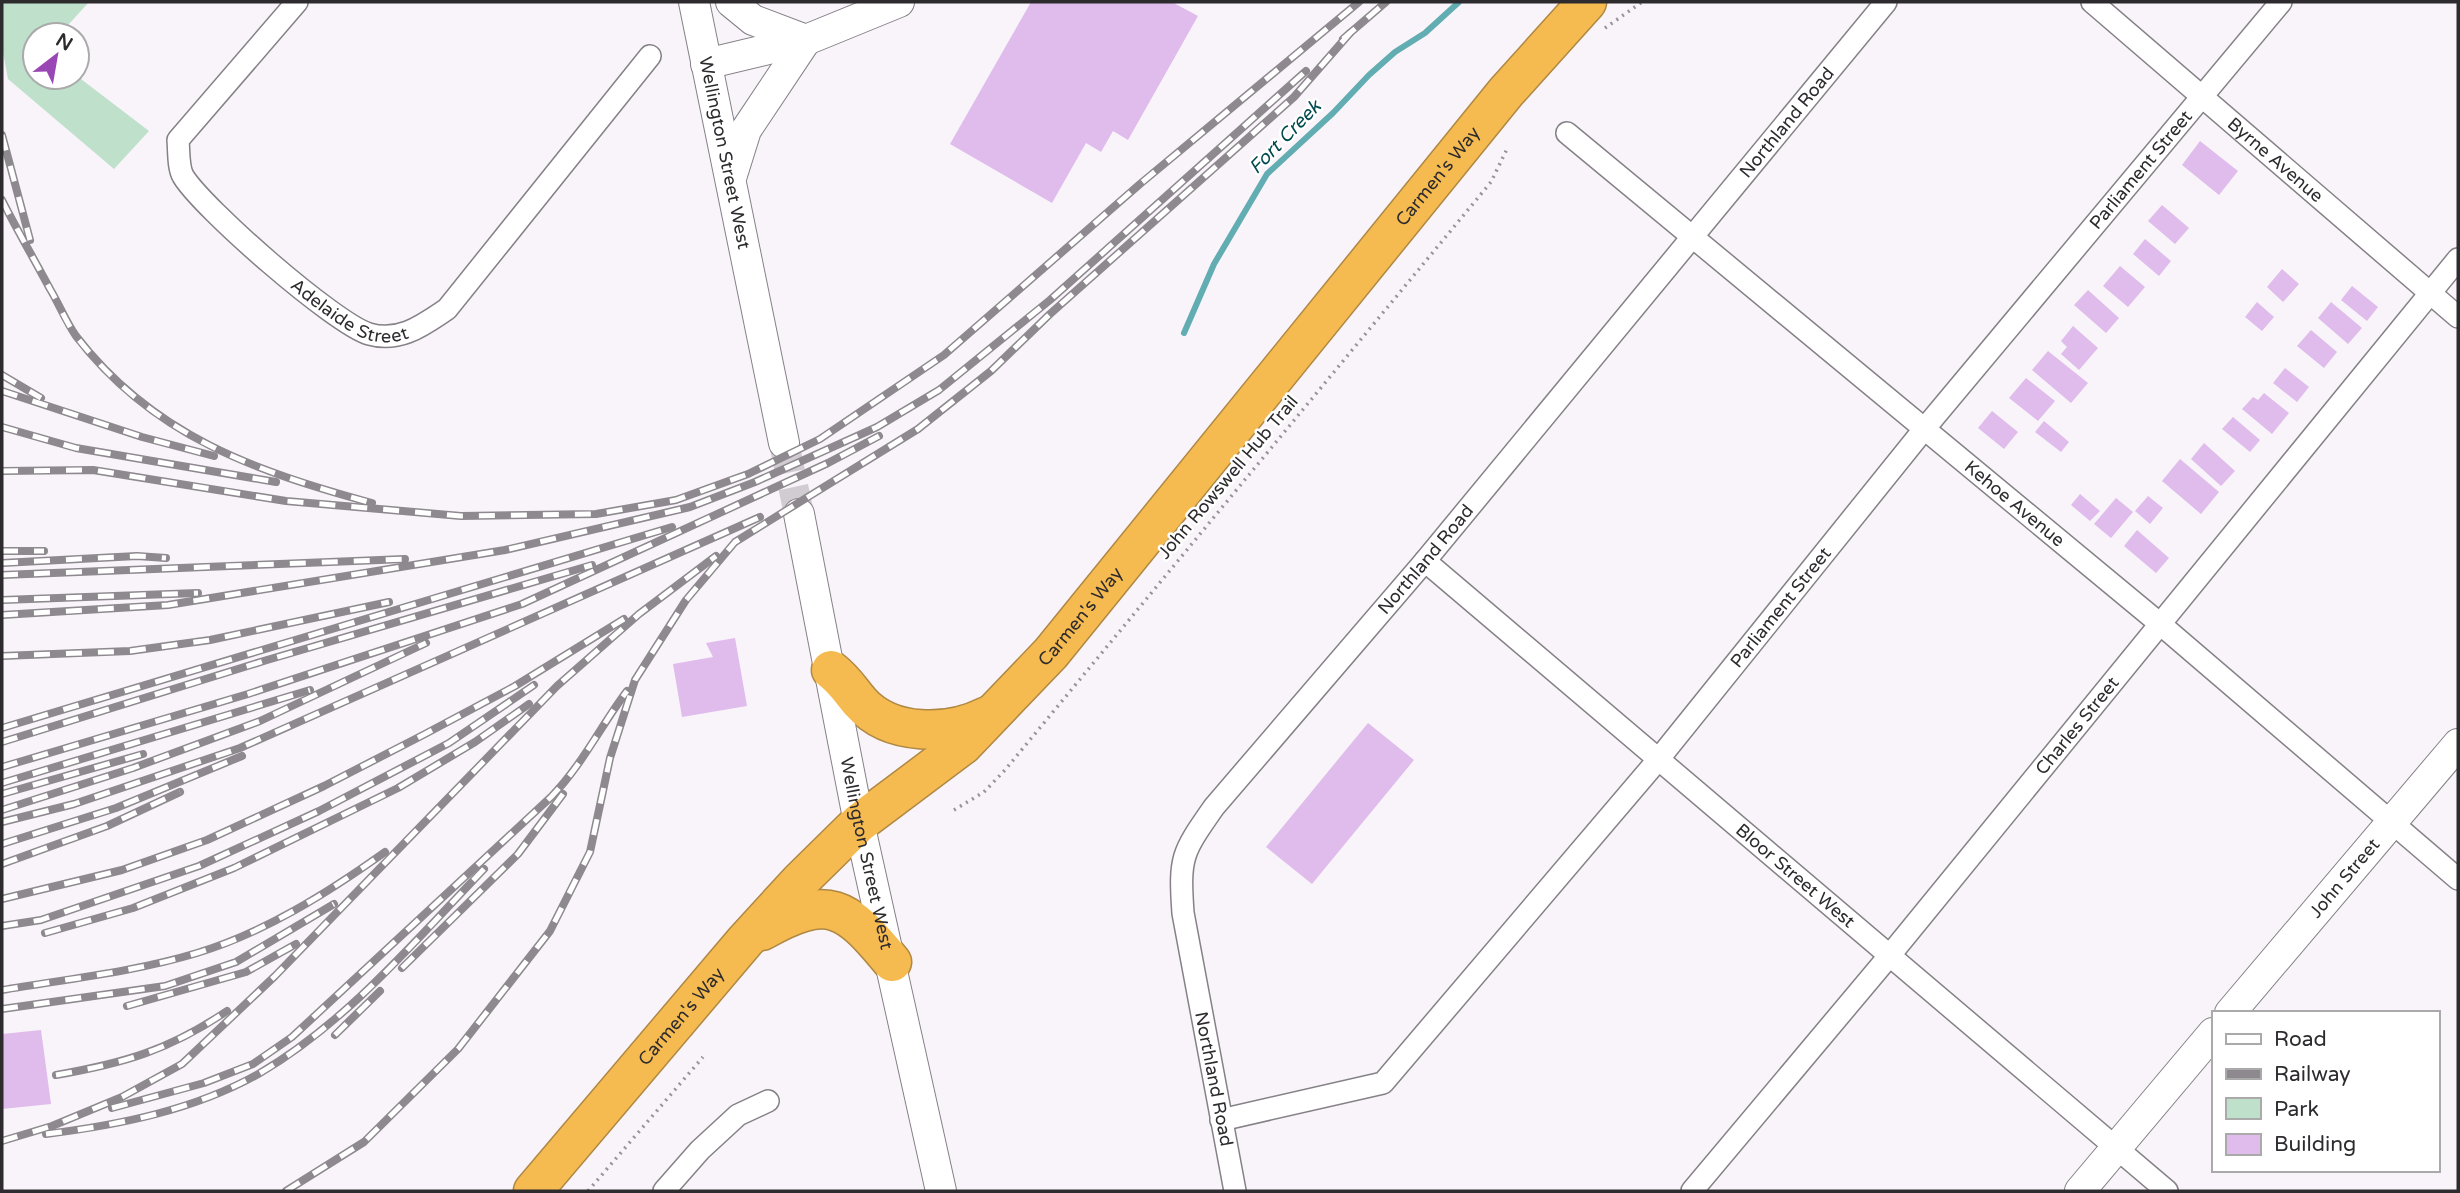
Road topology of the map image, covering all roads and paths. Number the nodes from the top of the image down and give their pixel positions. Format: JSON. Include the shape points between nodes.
{"nodes":[{"id":1,"x":297,"y":2,"type":"edge"},
{"id":2,"x":694,"y":2,"type":"edge"},
{"id":3,"x":731,"y":2,"type":"edge"},
{"id":4,"x":899,"y":2,"type":"edge"},
{"id":5,"x":1642,"y":2,"type":"edge"},
{"id":6,"x":1886,"y":2,"type":"edge"},
{"id":7,"x":2092,"y":2,"type":"edge"},
{"id":8,"x":2281,"y":2,"type":"edge"},
{"id":9,"x":1596,"y":15,"type":"edge"},
{"id":10,"x":806,"y":40,"type":"junction"},
{"id":11,"x":650,"y":56,"type":"dead end"},
{"id":12,"x":706,"y":64,"type":"junction"},
{"id":13,"x":2200,"y":98,"type":"junction"},
{"id":14,"x":1567,"y":133,"type":"dead end"},
{"id":15,"x":1508,"y":147,"type":"dead end"},
{"id":16,"x":730,"y":181,"type":"junction"},
{"id":17,"x":1692,"y":236,"type":"junction"},
{"id":18,"x":2458,"y":259,"type":"edge"},
{"id":19,"x":2430,"y":295,"type":"junction"},
{"id":20,"x":2458,"y":317,"type":"edge"},
{"id":21,"x":1925,"y":428,"type":"junction"},
{"id":22,"x":784,"y":443,"type":"tunnel mouth"},
{"id":23,"x":799,"y":514,"type":"tunnel mouth"},
{"id":24,"x":1424,"y":561,"type":"junction"},
{"id":25,"x":2159,"y":623,"type":"junction"},
{"id":26,"x":831,"y":670,"type":"junction"},
{"id":27,"x":992,"y":713,"type":"junction"},
{"id":28,"x":2458,"y":744,"type":"edge"},
{"id":29,"x":1657,"y":761,"type":"junction"},
{"id":30,"x":954,"y":810,"type":"dead end"},
{"id":31,"x":2394,"y":822,"type":"junction"},
{"id":32,"x":859,"y":823,"type":"junction"},
{"id":33,"x":2458,"y":879,"type":"edge"},
{"id":34,"x":745,"y":941,"type":"junction"},
{"id":35,"x":1890,"y":955,"type":"junction"},
{"id":36,"x":892,"y":962,"type":"junction"},
{"id":37,"x":2232,"y":1011,"type":"edge"},
{"id":38,"x":2212,"y":1033,"type":"edge"},
{"id":39,"x":703,"y":1057,"type":"dead end"},
{"id":40,"x":768,"y":1101,"type":"dead end"},
{"id":41,"x":1221,"y":1120,"type":"junction"},
{"id":42,"x":2115,"y":1148,"type":"junction"},
{"id":43,"x":533,"y":1191,"type":"edge"},
{"id":44,"x":587,"y":1191,"type":"edge"},
{"id":45,"x":664,"y":1191,"type":"edge"},
{"id":46,"x":941,"y":1191,"type":"edge"},
{"id":47,"x":1235,"y":1191,"type":"edge"},
{"id":48,"x":1692,"y":1191,"type":"edge"},
{"id":49,"x":2080,"y":1191,"type":"edge"},
{"id":50,"x":2167,"y":1191,"type":"edge"}],
"edges":[{"from":1,"to":11,"type":"street","name":"Adelaide Street","via":[[178,140],[181,174],[202,201],[328,311],[369,335],[408,335],[446,309]]},
{"from":2,"to":12,"type":"main road"},
{"from":3,"to":10,"type":"main road","via":[[753,20]]},
{"from":4,"to":10,"type":"main road","name":"Wellington Street West"},
{"from":5,"to":9,"type":"path"},
{"from":6,"to":17,"type":"street","name":"Northland Road"},
{"from":7,"to":13,"type":"street","name":"Byrne Avenue"},
{"from":8,"to":13,"type":"street","name":"Parliament Street"},
{"from":9,"to":27,"type":"highway","name":"Carmen's Way","via":[[1506,92],[1051,653]]},
{"from":10,"to":12,"type":"main road","name":"Wellington Street West"},
{"from":10,"to":16,"type":"main road","via":[[746,130]]},
{"from":12,"to":16,"type":"main road","name":"Wellington Street West"},
{"from":13,"to":19,"type":"street","name":"Byrne Avenue"},
{"from":13,"to":21,"type":"street","name":"Parliament Street"},
{"from":14,"to":17,"type":"street","name":"Kehoe Avenue"},
{"from":15,"to":30,"type":"path","name":"John Rowswell Hub Trail","via":[[1491,182],[1005,770],[984,792]]},
{"from":16,"to":22,"type":"main road","name":"Wellington Street West"},
{"from":17,"to":21,"type":"street","name":"Kehoe Avenue"},
{"from":17,"to":24,"type":"street","name":"Northland Road"},
{"from":18,"to":19,"type":"street","name":"Charles Street"},
{"from":19,"to":20,"type":"street","name":"Byrne Avenue"},
{"from":19,"to":25,"type":"street","name":"Charles Street"},
{"from":21,"to":25,"type":"street","name":"Kehoe Avenue"},
{"from":21,"to":29,"type":"street","name":"Parliament Street"},
{"from":23,"to":26,"type":"main road","name":"Wellington Street West"},
{"from":24,"to":29,"type":"street","name":"Bloor Street West"},
{"from":24,"to":41,"type":"street","name":"Northland Road","via":[[1189,842],[1180,868],[1183,912]]},
{"from":25,"to":31,"type":"street","name":"Kehoe Avenue"},
{"from":25,"to":35,"type":"street","name":"Charles Street"},
{"from":26,"to":27,"type":"highway","via":[[848,683],[860,702],[896,724],[931,730],[971,724]]},
{"from":26,"to":32,"type":"main road","name":"Wellington Street West"},
{"from":27,"to":32,"type":"highway","name":"Carmen's Way","via":[[963,745]]},
{"from":28,"to":31,"type":"main road","name":"John Street"},
{"from":29,"to":35,"type":"street","name":"Bloor Street West"},
{"from":29,"to":41,"type":"street","name":"Parliament Street","via":[[1382,1083]]},
{"from":31,"to":33,"type":"street","name":"Kehoe Avenue"},
{"from":31,"to":37,"type":"main road","name":"John Street"},
{"from":32,"to":34,"type":"highway","name":"Carmen's Way"},
{"from":32,"to":36,"type":"main road","name":"Wellington Street West"},
{"from":34,"to":36,"type":"highway","via":[[785,917],[815,909],[848,915]]},
{"from":34,"to":43,"type":"highway","name":"Carmen's Way"},
{"from":35,"to":42,"type":"street","name":"Bloor Street West"},
{"from":35,"to":48,"type":"street","name":"Charles Street"},
{"from":36,"to":46,"type":"main road","name":"Wellington Street West"},
{"from":38,"to":42,"type":"main road"},
{"from":39,"to":44,"type":"path"},
{"from":40,"to":45,"type":"street","via":[[738,1115]]},
{"from":41,"to":47,"type":"street","name":"Northland Road"},
{"from":42,"to":49,"type":"main road"},
{"from":42,"to":50,"type":"street","name":"Bloor Street West"}]}
